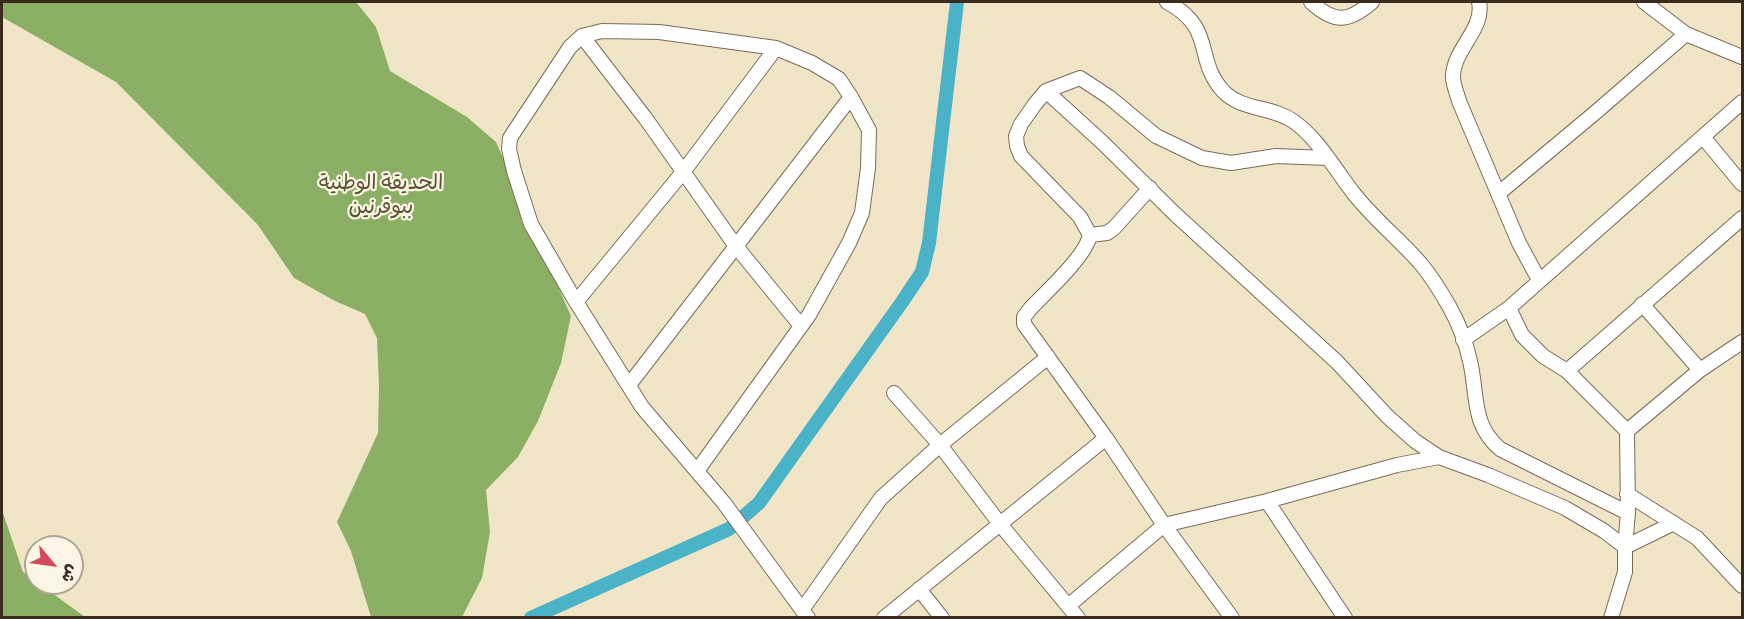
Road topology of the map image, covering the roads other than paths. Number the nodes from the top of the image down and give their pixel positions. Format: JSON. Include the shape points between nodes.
{"nodes":[{"id":1,"x":1167,"y":2,"type":"edge"},
{"id":2,"x":1311,"y":2,"type":"edge"},
{"id":3,"x":1372,"y":2,"type":"edge"},
{"id":4,"x":1479,"y":2,"type":"edge"},
{"id":5,"x":1644,"y":2,"type":"edge"},
{"id":6,"x":1686,"y":34,"type":"junction"},
{"id":7,"x":582,"y":36,"type":"junction"},
{"id":8,"x":776,"y":48,"type":"junction"},
{"id":9,"x":1743,"y":57,"type":"edge"},
{"id":10,"x":1046,"y":91,"type":"junction"},
{"id":11,"x":851,"y":97,"type":"junction"},
{"id":12,"x":1743,"y":102,"type":"edge"},
{"id":13,"x":1703,"y":137,"type":"junction"},
{"id":14,"x":1328,"y":158,"type":"junction"},
{"id":15,"x":683,"y":172,"type":"junction"},
{"id":16,"x":1743,"y":184,"type":"edge"},
{"id":17,"x":1150,"y":188,"type":"junction"},
{"id":18,"x":1499,"y":193,"type":"junction"},
{"id":19,"x":1743,"y":218,"type":"edge"},
{"id":20,"x":1090,"y":235,"type":"junction"},
{"id":21,"x":735,"y":245,"type":"junction"},
{"id":22,"x":1539,"y":280,"type":"junction"},
{"id":23,"x":576,"y":302,"type":"junction"},
{"id":24,"x":1642,"y":304,"type":"junction"},
{"id":25,"x":1509,"y":308,"type":"junction"},
{"id":26,"x":801,"y":326,"type":"junction"},
{"id":27,"x":1463,"y":340,"type":"junction"},
{"id":28,"x":1743,"y":342,"type":"edge"},
{"id":29,"x":1048,"y":357,"type":"junction"},
{"id":30,"x":1700,"y":370,"type":"junction"},
{"id":31,"x":1567,"y":371,"type":"junction"},
{"id":32,"x":629,"y":385,"type":"junction"},
{"id":33,"x":894,"y":393,"type":"dead end"},
{"id":34,"x":1627,"y":431,"type":"junction"},
{"id":35,"x":1106,"y":438,"type":"junction"},
{"id":36,"x":940,"y":445,"type":"junction"},
{"id":37,"x":1439,"y":457,"type":"junction"},
{"id":38,"x":697,"y":471,"type":"junction"},
{"id":39,"x":1628,"y":494,"type":"junction"},
{"id":40,"x":1267,"y":501,"type":"junction"},
{"id":41,"x":1628,"y":513,"type":"junction"},
{"id":42,"x":1674,"y":523,"type":"junction"},
{"id":43,"x":1000,"y":524,"type":"junction"},
{"id":44,"x":1164,"y":525,"type":"junction"},
{"id":45,"x":1625,"y":547,"type":"junction"},
{"id":46,"x":1743,"y":586,"type":"edge"},
{"id":47,"x":919,"y":589,"type":"junction"},
{"id":48,"x":1068,"y":606,"type":"junction"},
{"id":49,"x":805,"y":614,"type":"edge"},
{"id":50,"x":884,"y":618,"type":"edge"},
{"id":51,"x":942,"y":618,"type":"edge"},
{"id":52,"x":1078,"y":618,"type":"edge"},
{"id":53,"x":1232,"y":618,"type":"edge"},
{"id":54,"x":1345,"y":618,"type":"edge"},
{"id":55,"x":1611,"y":618,"type":"edge"}],
"edges":[{"from":1,"to":14,"type":"street","via":[[1181,9],[1197,28],[1213,77],[1222,89],[1238,102],[1291,120]]},
{"from":2,"to":3,"type":"street","via":[[1338,19],[1352,16]]},
{"from":4,"to":18,"type":"street","via":[[1478,22],[1460,51],[1453,79]]},
{"from":5,"to":6,"type":"street"},
{"from":6,"to":9,"type":"street"},
{"from":6,"to":18,"type":"street"},
{"from":7,"to":8,"type":"street","via":[[602,31],[659,32]]},
{"from":7,"to":15,"type":"street"},
{"from":7,"to":23,"type":"street","via":[[570,47],[516,128],[509,149],[531,224]]},
{"from":8,"to":11,"type":"street","via":[[839,79]]},
{"from":8,"to":15,"type":"street"},
{"from":10,"to":14,"type":"street","via":[[1082,78],[1156,136],[1219,162],[1276,156]]},
{"from":10,"to":17,"type":"street"},
{"from":10,"to":20,"type":"street","via":[[1021,123],[1017,146],[1021,156],[1080,217]]},
{"from":11,"to":21,"type":"street"},
{"from":11,"to":26,"type":"street","via":[[869,130],[862,213]]},
{"from":12,"to":13,"type":"street"},
{"from":13,"to":16,"type":"street"},
{"from":13,"to":22,"type":"street"},
{"from":14,"to":27,"type":"street","via":[[1356,196],[1422,265],[1450,307]]},
{"from":15,"to":21,"type":"street"},
{"from":15,"to":23,"type":"street"},
{"from":17,"to":20,"type":"street","via":[[1114,228]]},
{"from":17,"to":37,"type":"street","via":[[1337,362],[1387,416]]},
{"from":18,"to":22,"type":"street","via":[[1518,243]]},
{"from":19,"to":24,"type":"street"},
{"from":20,"to":29,"type":"street","via":[[1079,257],[1024,318],[1024,324]]},
{"from":21,"to":26,"type":"street"},
{"from":21,"to":32,"type":"street"},
{"from":22,"to":25,"type":"street"},
{"from":23,"to":32,"type":"street"},
{"from":24,"to":30,"type":"street"},
{"from":24,"to":31,"type":"street"},
{"from":25,"to":27,"type":"street"},
{"from":25,"to":31,"type":"street","via":[[1522,334],[1543,356]]},
{"from":26,"to":38,"type":"street"},
{"from":27,"to":41,"type":"street","via":[[1479,420],[1491,442]]},
{"from":28,"to":30,"type":"street"},
{"from":29,"to":35,"type":"street"},
{"from":29,"to":36,"type":"street"},
{"from":30,"to":34,"type":"street"},
{"from":31,"to":34,"type":"street"},
{"from":32,"to":38,"type":"street","via":[[642,407]]},
{"from":33,"to":36,"type":"street"},
{"from":34,"to":39,"type":"street"},
{"from":35,"to":43,"type":"street"},
{"from":35,"to":44,"type":"street"},
{"from":36,"to":43,"type":"street"},
{"from":36,"to":49,"type":"street","via":[[881,498]]},
{"from":37,"to":40,"type":"street"},
{"from":37,"to":45,"type":"street","via":[[1566,508]]},
{"from":38,"to":49,"type":"street"},
{"from":39,"to":41,"type":"street"},
{"from":39,"to":42,"type":"street"},
{"from":40,"to":44,"type":"street"},
{"from":40,"to":54,"type":"street"},
{"from":41,"to":45,"type":"street"},
{"from":42,"to":45,"type":"street"},
{"from":42,"to":46,"type":"street","via":[[1697,538]]},
{"from":43,"to":47,"type":"street"},
{"from":43,"to":48,"type":"street"},
{"from":44,"to":48,"type":"street"},
{"from":44,"to":53,"type":"street"},
{"from":45,"to":55,"type":"street","via":[[1625,572]]},
{"from":47,"to":50,"type":"street"},
{"from":47,"to":51,"type":"street"},
{"from":48,"to":52,"type":"street"}]}
